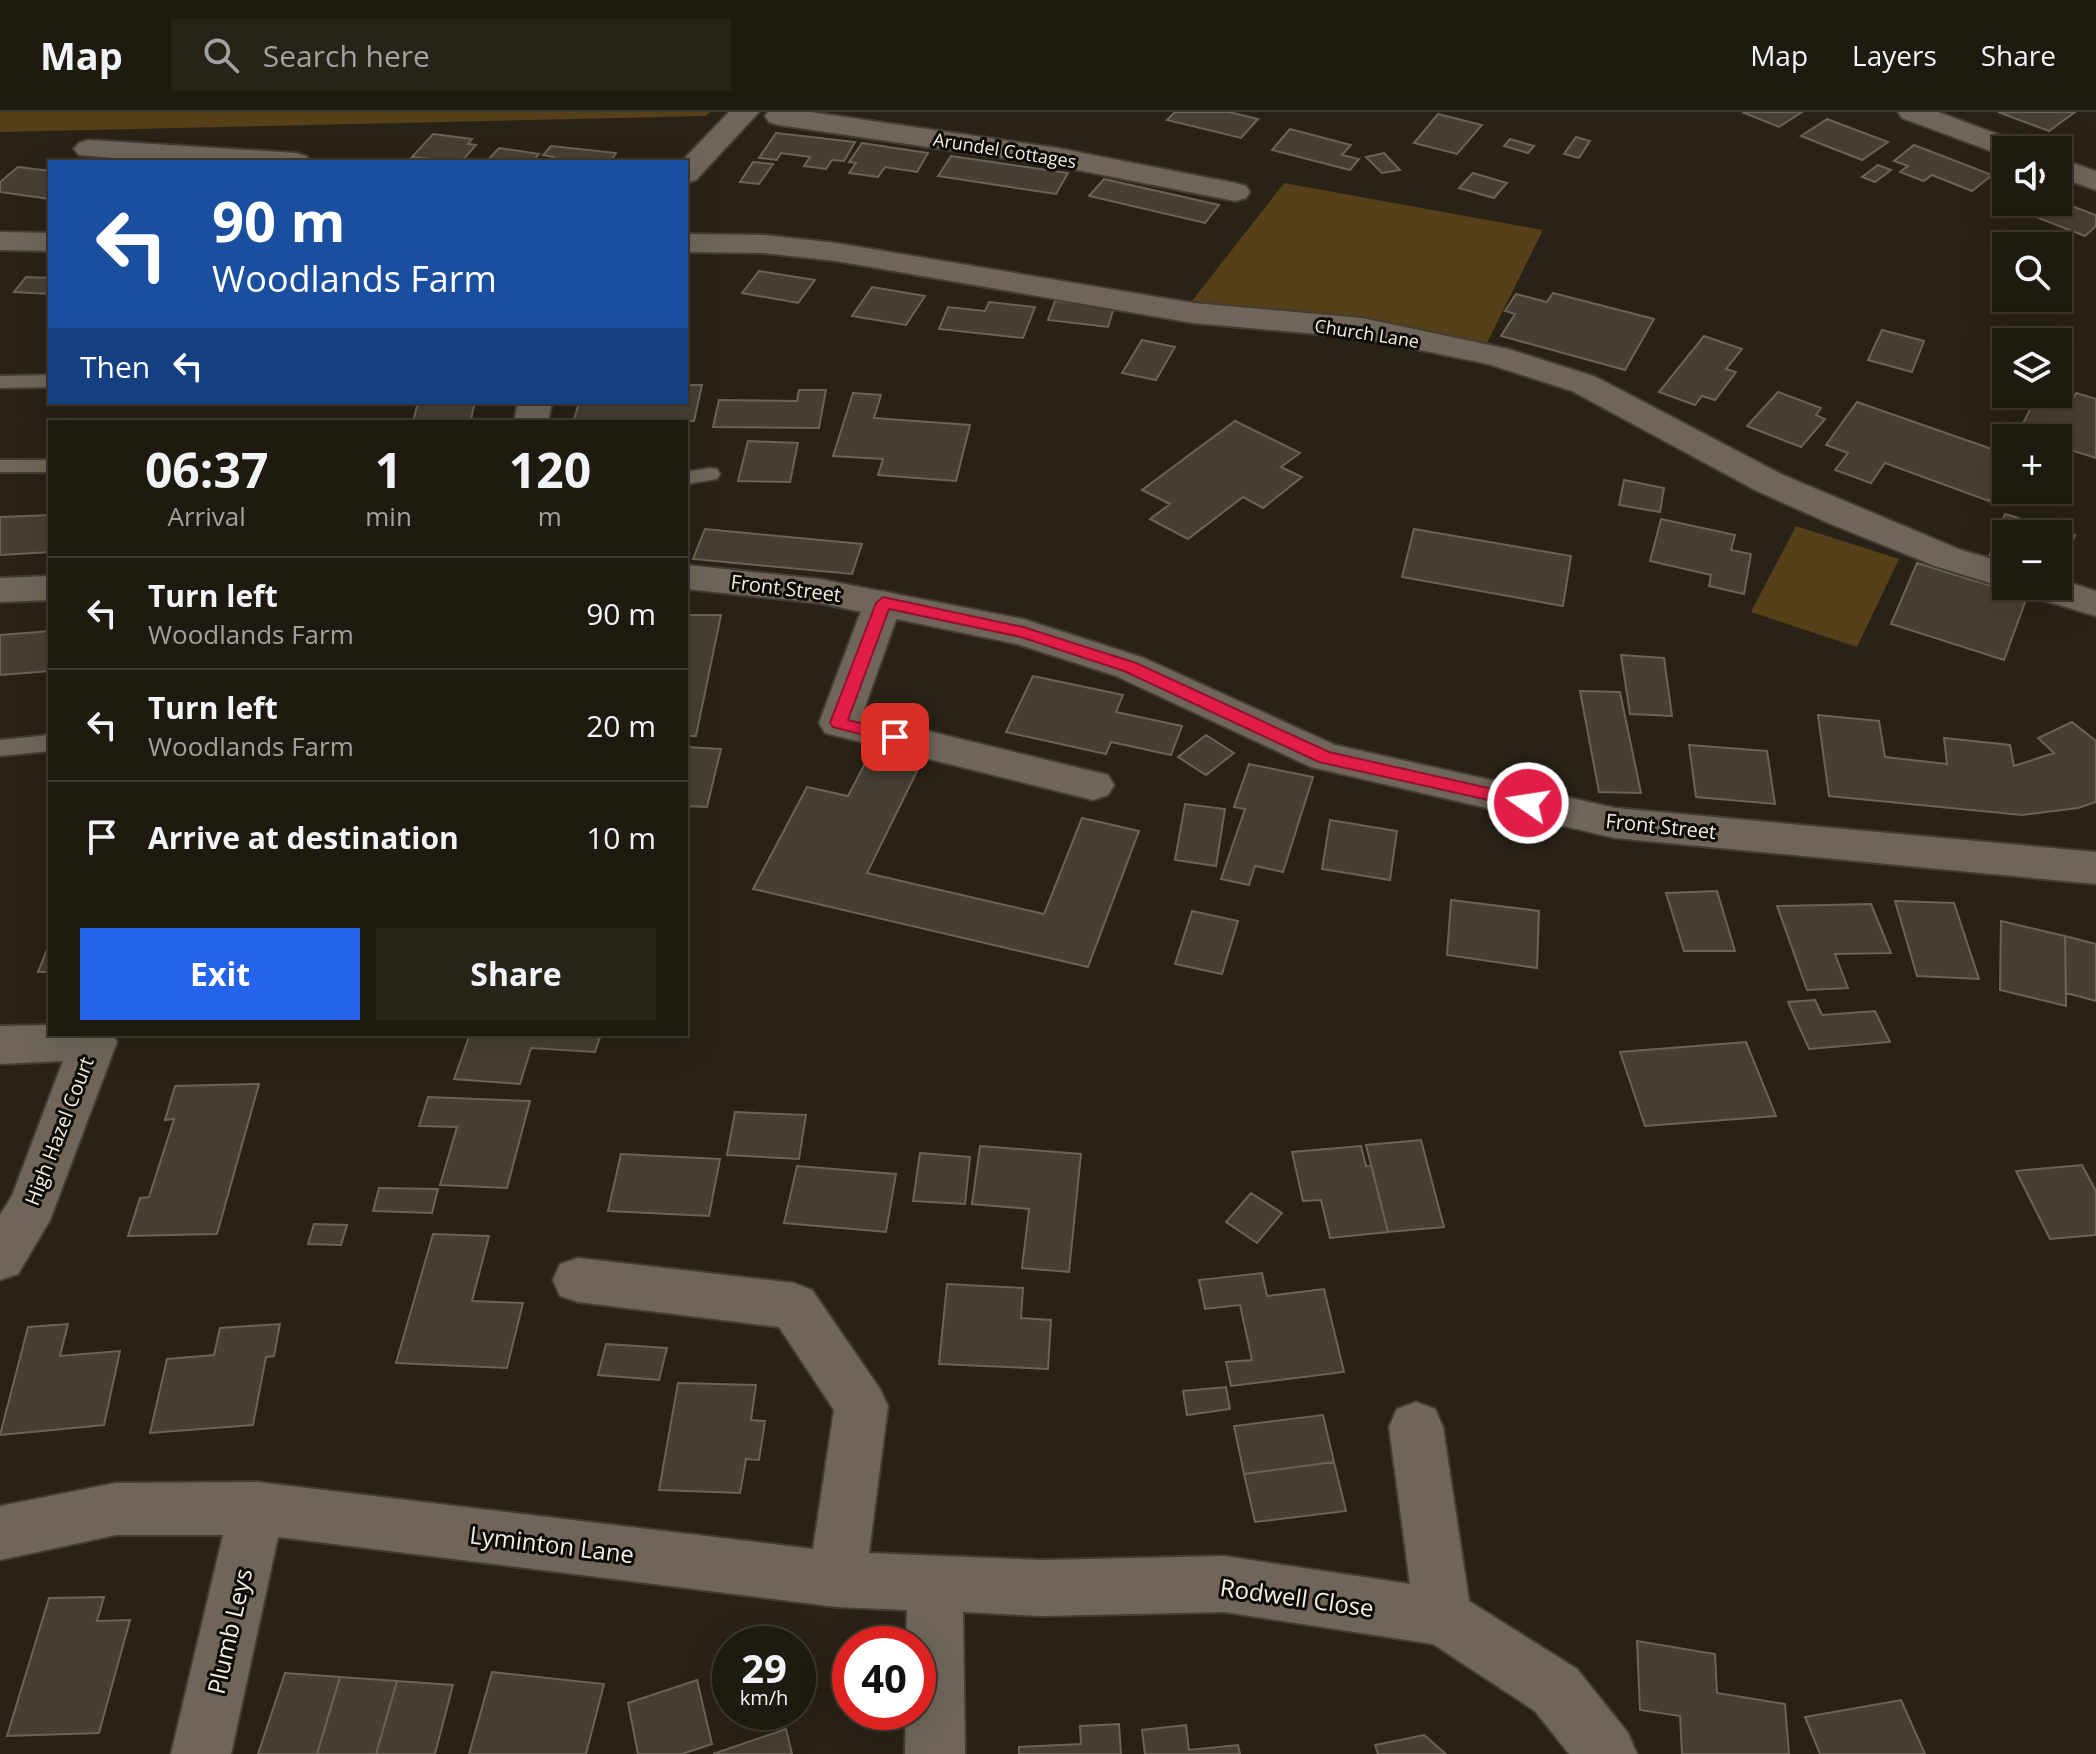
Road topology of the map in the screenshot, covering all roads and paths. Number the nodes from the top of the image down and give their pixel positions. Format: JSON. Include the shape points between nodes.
{"nodes":[{"id":1,"x":745,"y":112,"type":"edge"},
{"id":2,"x":783,"y":112,"type":"edge"},
{"id":3,"x":1912,"y":112,"type":"edge"},
{"id":4,"x":1992,"y":142,"type":"edge"},
{"id":5,"x":89,"y":149,"type":"dead end"},
{"id":6,"x":264,"y":160,"type":"edge"},
{"id":7,"x":688,"y":172,"type":"edge"},
{"id":8,"x":2072,"y":172,"type":"edge"},
{"id":9,"x":2096,"y":181,"type":"edge"},
{"id":10,"x":1235,"y":192,"type":"dead end"},
{"id":11,"x":0,"y":241,"type":"edge"},
{"id":12,"x":48,"y":242,"type":"edge"},
{"id":13,"x":688,"y":243,"type":"edge"},
{"id":14,"x":48,"y":381,"type":"edge"},
{"id":15,"x":0,"y":382,"type":"edge"},
{"id":16,"x":0,"y":466,"type":"edge"},
{"id":17,"x":48,"y":466,"type":"edge"},
{"id":18,"x":710,"y":474,"type":"dead end"},
{"id":19,"x":688,"y":478,"type":"edge"},
{"id":20,"x":1992,"y":572,"type":"edge"},
{"id":21,"x":688,"y":577,"type":"edge"},
{"id":22,"x":48,"y":588,"type":"edge"},
{"id":23,"x":0,"y":590,"type":"edge"},
{"id":24,"x":2072,"y":597,"type":"edge"},
{"id":25,"x":883,"y":603,"type":"junction"},
{"id":26,"x":2096,"y":604,"type":"edge"},
{"id":27,"x":48,"y":743,"type":"edge"},
{"id":28,"x":0,"y":748,"type":"edge"},
{"id":29,"x":1093,"y":785,"type":"dead end"},
{"id":30,"x":2096,"y":868,"type":"edge"},
{"id":31,"x":0,"y":1045,"type":"edge"},
{"id":32,"x":0,"y":1258,"type":"edge"},
{"id":33,"x":578,"y":1280,"type":"dead end"},
{"id":34,"x":1416,"y":1427,"type":"dead end"},
{"id":35,"x":257,"y":1508,"type":"junction"},
{"id":36,"x":0,"y":1533,"type":"edge"},
{"id":37,"x":837,"y":1579,"type":"junction"},
{"id":38,"x":935,"y":1583,"type":"junction"},
{"id":39,"x":1443,"y":1617,"type":"junction"},
{"id":40,"x":201,"y":1754,"type":"edge"},
{"id":41,"x":935,"y":1754,"type":"edge"},
{"id":42,"x":1607,"y":1754,"type":"edge"}],
"edges":[{"from":1,"to":7,"type":"street"},
{"from":2,"to":10,"type":"street","name":"Arundel Cottages","via":[[779,116],[1057,157]]},
{"from":3,"to":4,"type":"street"},
{"from":5,"to":6,"type":"street"},
{"from":8,"to":9,"type":"street"},
{"from":11,"to":12,"type":"street"},
{"from":13,"to":20,"type":"street","name":"Church Lane","via":[[836,252],[1193,313],[1362,328],[1496,356],[1584,384],[1770,483]]},
{"from":14,"to":15,"type":"lane"},
{"from":16,"to":17,"type":"lane"},
{"from":18,"to":19,"type":"lane"},
{"from":21,"to":25,"type":"street","name":"Front Street"},
{"from":22,"to":23,"type":"street"},
{"from":24,"to":26,"type":"street"},
{"from":25,"to":29,"type":"street","via":[[839,723]]},
{"from":25,"to":30,"type":"street","name":"Front Street","via":[[1023,632],[1130,667],[1325,757],[1615,823]]},
{"from":27,"to":28,"type":"lane"},
{"from":31,"to":32,"type":"street","name":"High Hazel Court","via":[[94,1042],[33,1205]]},
{"from":33,"to":37,"type":"street","via":[[794,1306],[861,1406]]},
{"from":34,"to":39,"type":"street"},
{"from":35,"to":36,"type":"street","name":"Lyminton Lane","via":[[116,1509]]},
{"from":35,"to":37,"type":"street","name":"Lyminton Lane"},
{"from":35,"to":40,"type":"street","name":"Plumb Leys"},
{"from":37,"to":38,"type":"street","name":"Lyminton Lane"},
{"from":38,"to":39,"type":"street","name":"Rodwell Close","via":[[1042,1588],[1224,1584]]},
{"from":38,"to":41,"type":"street"},
{"from":39,"to":42,"type":"street","name":"Rodwell Close","via":[[1556,1690]]}]}
